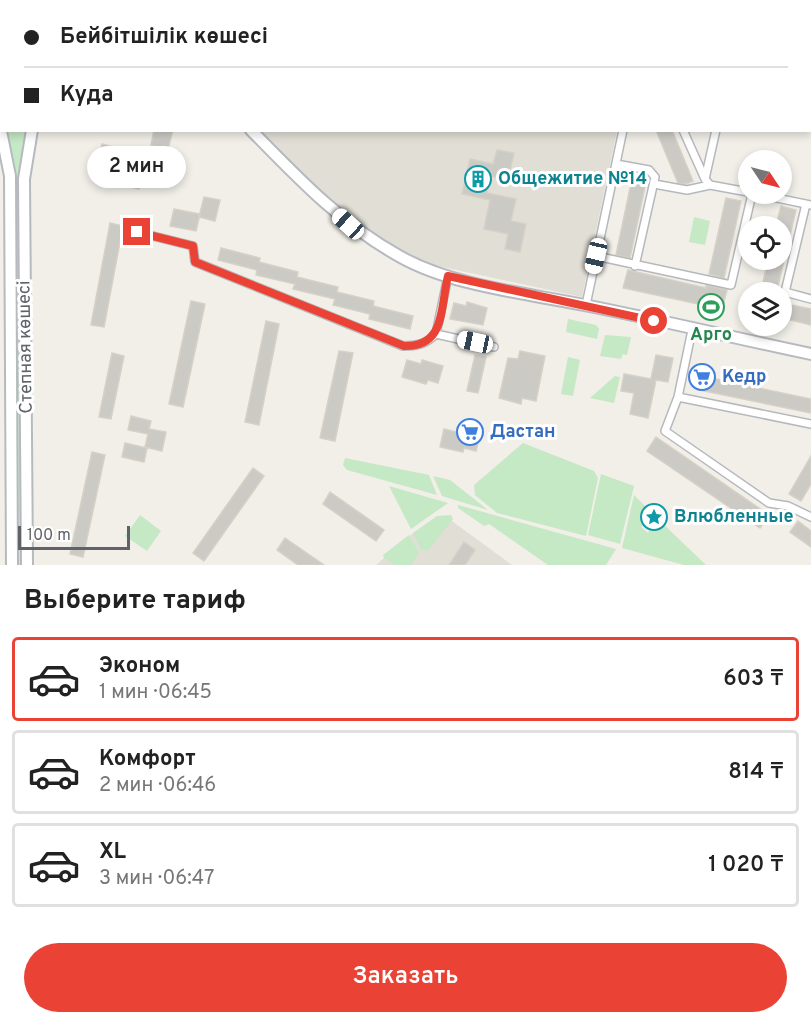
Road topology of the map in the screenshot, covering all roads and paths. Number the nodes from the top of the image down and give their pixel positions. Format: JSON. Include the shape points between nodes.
{"nodes":[{"id":1,"x":1,"y":132,"type":"edge"},
{"id":2,"x":32,"y":132,"type":"edge"},
{"id":3,"x":253,"y":132,"type":"edge"},
{"id":4,"x":623,"y":132,"type":"edge"},
{"id":5,"x":684,"y":132,"type":"edge"},
{"id":6,"x":716,"y":132,"type":"edge"},
{"id":7,"x":616,"y":164,"type":"junction"},
{"id":8,"x":707,"y":182,"type":"junction"},
{"id":9,"x":654,"y":184,"type":"junction"},
{"id":10,"x":738,"y":190,"type":"edge"},
{"id":11,"x":792,"y":201,"type":"edge"},
{"id":12,"x":748,"y":204,"type":"edge"},
{"id":13,"x":809,"y":204,"type":"edge"},
{"id":14,"x":137,"y":232,"type":"dead end"},
{"id":15,"x":596,"y":256,"type":"junction"},
{"id":16,"x":635,"y":266,"type":"junction"},
{"id":17,"x":448,"y":276,"type":"junction"},
{"id":18,"x":811,"y":299,"type":"edge"},
{"id":19,"x":586,"y":305,"type":"junction"},
{"id":20,"x":692,"y":330,"type":"junction"},
{"id":21,"x":436,"y":334,"type":"junction"},
{"id":22,"x":494,"y":347,"type":"dead end"},
{"id":23,"x":811,"y":354,"type":"edge"},
{"id":24,"x":678,"y":397,"type":"junction"},
{"id":25,"x":811,"y":424,"type":"edge"},
{"id":26,"x":811,"y":506,"type":"edge"},
{"id":27,"x":810,"y":516,"type":"edge"},
{"id":28,"x":12,"y":565,"type":"edge"},
{"id":29,"x":27,"y":565,"type":"edge"}],
"edges":[{"from":1,"to":28,"type":"street","name":"Степная көшесі","via":[[10,176]]},
{"from":2,"to":29,"type":"street","name":"Степная көшесі","via":[[24,179]]},
{"from":3,"to":17,"type":"street","via":[[348,224],[401,257]]},
{"from":4,"to":7,"type":"street"},
{"from":5,"to":8,"type":"street"},
{"from":6,"to":8,"type":"street"},
{"from":7,"to":9,"type":"street","via":[[649,170],[656,177]]},
{"from":7,"to":15,"type":"street"},
{"from":8,"to":9,"type":"street","via":[[687,190]]},
{"from":8,"to":10,"type":"street"},
{"from":9,"to":16,"type":"street"},
{"from":11,"to":13,"type":"street"},
{"from":12,"to":16,"type":"street","via":[[731,285]]},
{"from":13,"to":18,"type":"street","via":[[784,292]]},
{"from":14,"to":21,"type":"street","via":[[193,246],[195,262],[404,346],[416,346]]},
{"from":15,"to":16,"type":"street"},
{"from":15,"to":19,"type":"street"},
{"from":17,"to":19,"type":"street"},
{"from":17,"to":21,"type":"street"},
{"from":19,"to":20,"type":"street"},
{"from":20,"to":23,"type":"street"},
{"from":20,"to":24,"type":"street"},
{"from":21,"to":22,"type":"street"},
{"from":24,"to":25,"type":"street"},
{"from":24,"to":27,"type":"street","via":[[665,431],[769,503]]},
{"from":26,"to":27,"type":"street"}]}
